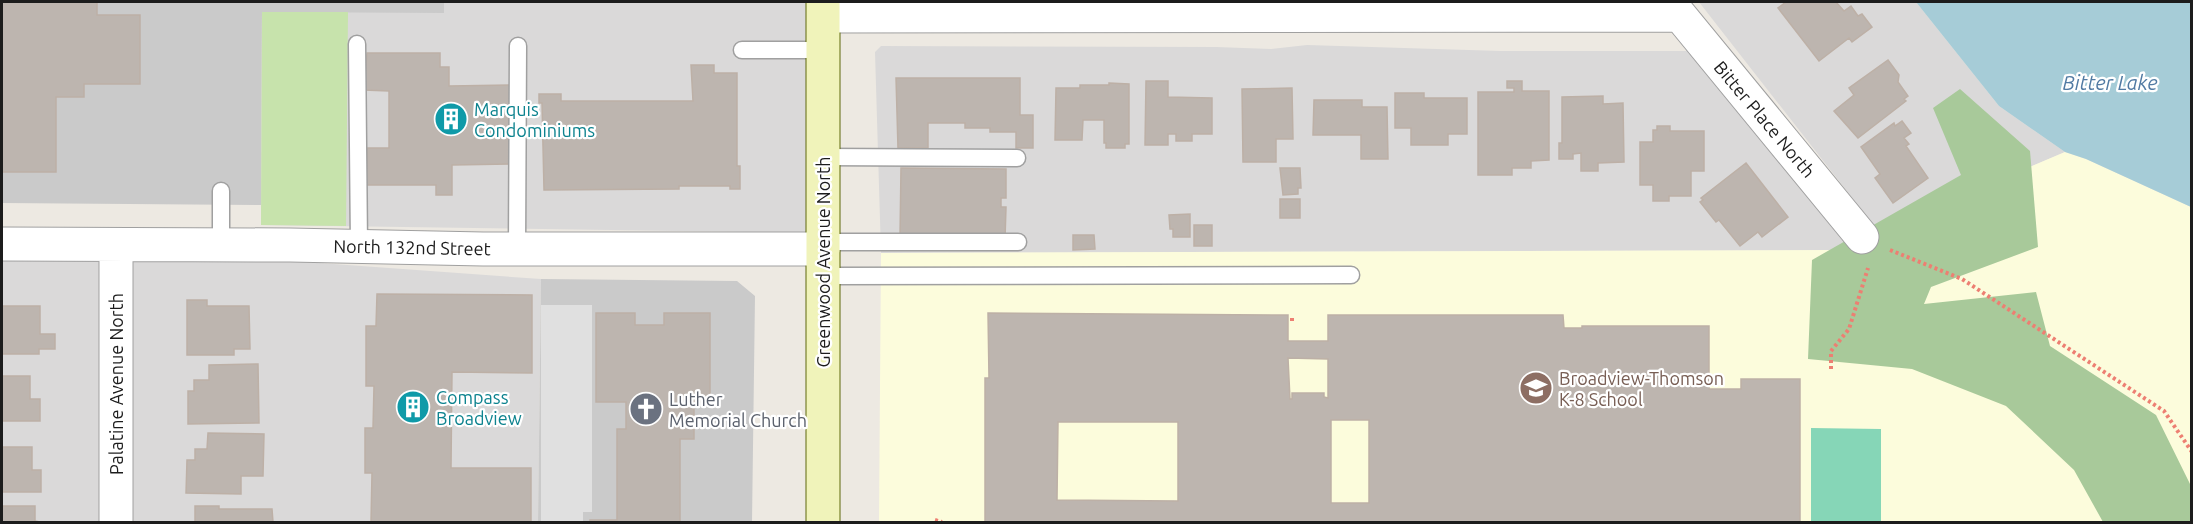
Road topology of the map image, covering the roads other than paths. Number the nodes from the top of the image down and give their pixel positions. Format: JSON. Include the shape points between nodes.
{"nodes":[{"id":1,"x":1674,"y":8,"type":"edge"},
{"id":2,"x":824,"y":9,"type":"edge"},
{"id":3,"x":357,"y":44,"type":"dead end"},
{"id":4,"x":518,"y":46,"type":"dead end"},
{"id":5,"x":742,"y":50,"type":"dead end"},
{"id":6,"x":824,"y":50,"type":"junction"},
{"id":7,"x":823,"y":157,"type":"junction"},
{"id":8,"x":1017,"y":158,"type":"dead end"},
{"id":9,"x":221,"y":191,"type":"dead end"},
{"id":10,"x":1869,"y":240,"type":"road end"},
{"id":11,"x":1018,"y":242,"type":"dead end"},
{"id":12,"x":2,"y":243,"type":"edge"},
{"id":13,"x":116,"y":245,"type":"junction"},
{"id":14,"x":221,"y":245,"type":"junction"},
{"id":15,"x":359,"y":246,"type":"junction"},
{"id":16,"x":517,"y":249,"type":"junction"},
{"id":17,"x":823,"y":256,"type":"junction"},
{"id":18,"x":1351,"y":275,"type":"dead end"},
{"id":19,"x":116,"y":522,"type":"edge"},
{"id":20,"x":823,"y":522,"type":"edge"}],
"edges":[{"from":1,"to":2,"type":"street"},
{"from":1,"to":10,"type":"street","name":"Bitter Place North"},
{"from":2,"to":6,"type":"main road","name":"Greenwood Avenue North"},
{"from":3,"to":15,"type":"lane"},
{"from":4,"to":16,"type":"lane"},
{"from":5,"to":6,"type":"lane"},
{"from":6,"to":7,"type":"main road","name":"Greenwood Avenue North"},
{"from":7,"to":8,"type":"lane"},
{"from":7,"to":17,"type":"main road","name":"Greenwood Avenue North"},
{"from":9,"to":14,"type":"lane"},
{"from":11,"to":17,"type":"lane"},
{"from":12,"to":13,"type":"street","name":"North 132nd Street"},
{"from":13,"to":14,"type":"street","name":"North 132nd Street"},
{"from":13,"to":19,"type":"street","name":"Palatine Avenue North"},
{"from":14,"to":15,"type":"street","name":"North 132nd Street"},
{"from":15,"to":16,"type":"street","name":"North 132nd Street"},
{"from":16,"to":17,"type":"street","name":"North 132nd Street"},
{"from":17,"to":18,"type":"lane"},
{"from":17,"to":20,"type":"main road","name":"Greenwood Avenue North"}]}
